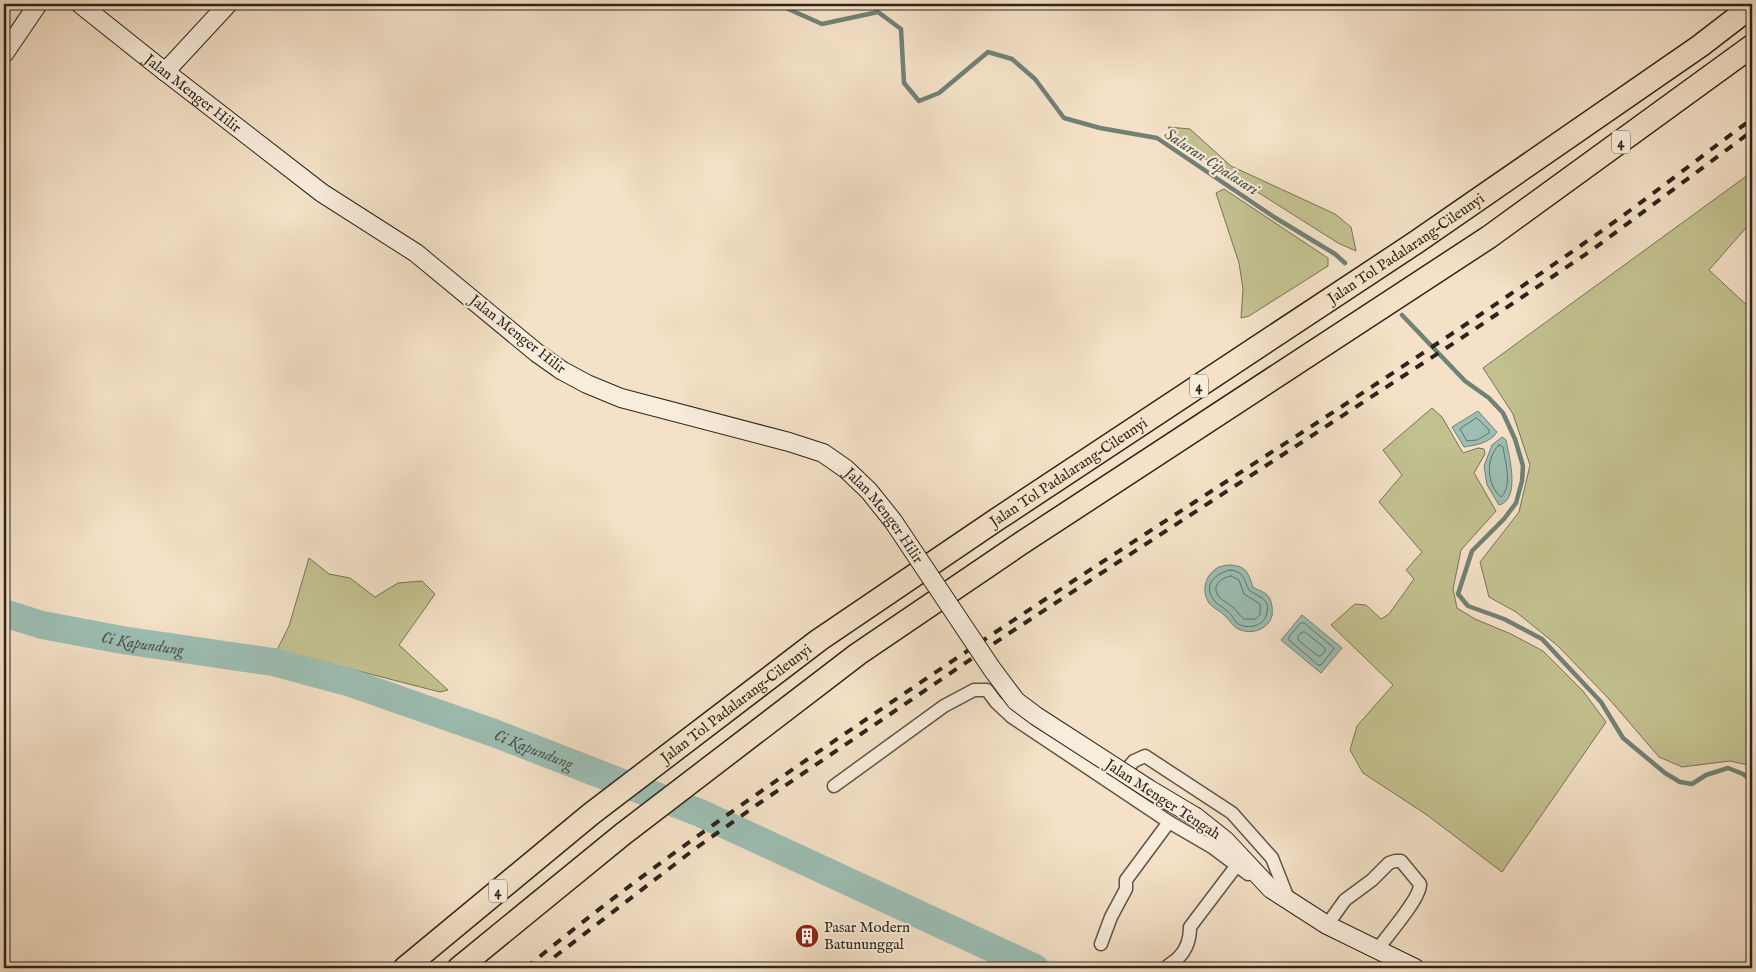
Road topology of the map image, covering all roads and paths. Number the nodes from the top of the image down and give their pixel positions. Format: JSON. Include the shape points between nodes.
{"nodes":[{"id":1,"x":38,"y":4,"type":"edge"},
{"id":2,"x":80,"y":4,"type":"edge"},
{"id":3,"x":228,"y":4,"type":"edge"},
{"id":4,"x":1752,"y":6,"type":"edge"},
{"id":5,"x":1752,"y":46,"type":"edge"},
{"id":6,"x":4,"y":54,"type":"edge"},
{"id":7,"x":165,"y":72,"type":"junction"},
{"id":8,"x":992,"y":669,"type":"joint"},
{"id":9,"x":1113,"y":784,"type":"junction"},
{"id":10,"x":834,"y":786,"type":"dead end"},
{"id":11,"x":1169,"y":822,"type":"junction"},
{"id":12,"x":1237,"y":866,"type":"junction"},
{"id":13,"x":1272,"y":889,"type":"junction"},
{"id":14,"x":1289,"y":901,"type":"junction"},
{"id":15,"x":1327,"y":925,"type":"junction"},
{"id":16,"x":1101,"y":944,"type":"dead end"},
{"id":17,"x":1377,"y":950,"type":"junction"},
{"id":18,"x":405,"y":968,"type":"edge"},
{"id":19,"x":460,"y":968,"type":"edge"},
{"id":20,"x":1166,"y":968,"type":"edge"},
{"id":21,"x":1415,"y":968,"type":"edge"}],
"edges":[{"from":1,"to":6,"type":"street"},
{"from":2,"to":7,"type":"street","name":"Jalan Menger Hilir"},
{"from":3,"to":7,"type":"street"},
{"from":4,"to":18,"type":"highway","name":"Jalan Tol Padalarang–Cileunyi","number":"4","via":[[1700,46],[1415,243],[820,640],[591,814]]},
{"from":5,"to":19,"type":"highway","number":"4","via":[[1489,236],[858,654],[623,834]]},
{"from":7,"to":8,"type":"street","name":"Jalan Menger Hilir","bridge":true,"via":[[322,193],[416,253],[561,370],[621,398],[823,453],[846,469],[870,491],[893,521]]},
{"from":8,"to":13,"type":"street","name":"Jalan Menger Tengah","bridge":true,"via":[[1016,701],[1196,817],[1225,840]]},
{"from":9,"to":10,"type":"street","via":[[1012,717],[987,690],[974,690],[944,706]]},
{"from":9,"to":11,"type":"street"},
{"from":9,"to":14,"type":"street","via":[[1134,761],[1145,756],[1232,814],[1272,858]]},
{"from":11,"to":12,"type":"street"},
{"from":11,"to":16,"type":"street","via":[[1126,880],[1126,889]]},
{"from":12,"to":13,"type":"street"},
{"from":12,"to":20,"type":"street","via":[[1190,927],[1190,939],[1179,957]]},
{"from":13,"to":14,"type":"street","name":"Jalan Menger Tengah"},
{"from":14,"to":15,"type":"street","name":"Jalan Menger Tengah"},
{"from":15,"to":17,"type":"street","name":"Jalan Menger Tengah"},
{"from":15,"to":17,"type":"street","via":[[1345,900],[1389,863],[1401,861],[1420,884],[1420,889]]},
{"from":17,"to":21,"type":"street","name":"Jalan Menger Tengah"}]}
